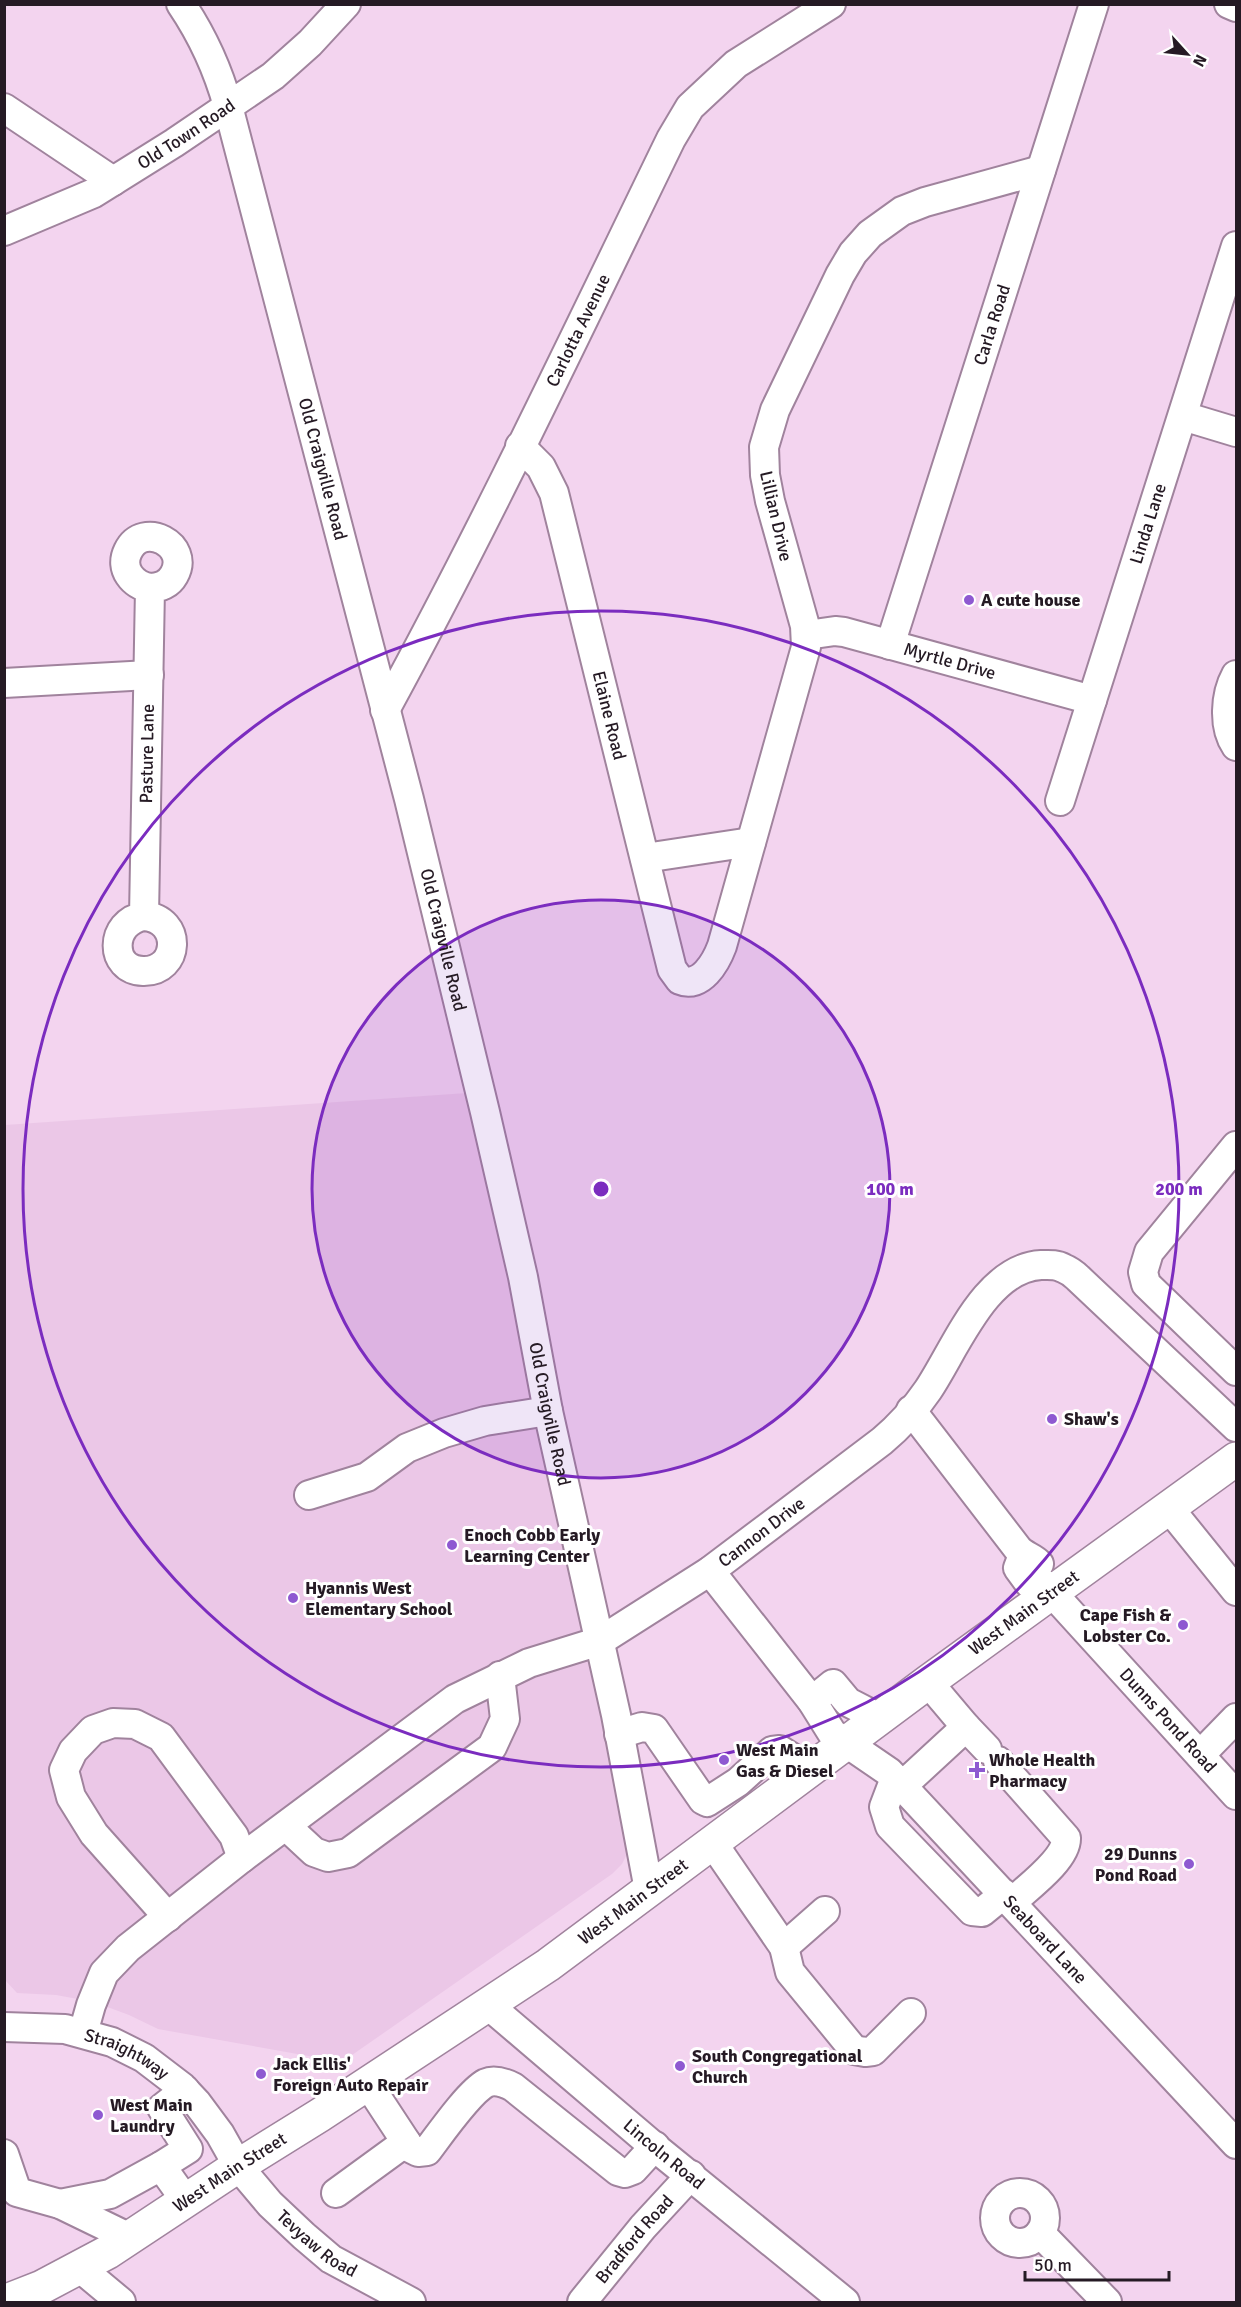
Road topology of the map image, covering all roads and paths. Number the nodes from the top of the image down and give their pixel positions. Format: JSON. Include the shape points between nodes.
{"nodes":[{"id":1,"x":181,"y":4,"type":"edge"},
{"id":2,"x":346,"y":4,"type":"edge"},
{"id":3,"x":831,"y":4,"type":"edge"},
{"id":4,"x":1094,"y":4,"type":"edge"},
{"id":5,"x":1229,"y":4,"type":"edge"},
{"id":6,"x":1236,"y":7,"type":"edge"},
{"id":7,"x":228,"y":106,"type":"junction"},
{"id":8,"x":4,"y":108,"type":"edge"},
{"id":9,"x":1041,"y":170,"type":"junction"},
{"id":10,"x":113,"y":181,"type":"junction"},
{"id":11,"x":4,"y":231,"type":"edge"},
{"id":12,"x":1236,"y":246,"type":"edge"},
{"id":13,"x":1183,"y":416,"type":"junction"},
{"id":14,"x":1236,"y":432,"type":"edge"},
{"id":15,"x":520,"y":446,"type":"junction"},
{"id":16,"x":150,"y":588,"type":"dead end"},
{"id":17,"x":807,"y":635,"type":"junction"},
{"id":18,"x":890,"y":645,"type":"junction"},
{"id":19,"x":149,"y":675,"type":"junction"},
{"id":20,"x":1236,"y":675,"type":"edge"},
{"id":21,"x":4,"y":682,"type":"edge"},
{"id":22,"x":1092,"y":700,"type":"junction"},
{"id":23,"x":385,"y":710,"type":"junction"},
{"id":24,"x":1236,"y":746,"type":"edge"},
{"id":25,"x":1060,"y":801,"type":"dead end"},
{"id":26,"x":751,"y":843,"type":"junction"},
{"id":27,"x":645,"y":858,"type":"junction"},
{"id":28,"x":144,"y":916,"type":"dead end"},
{"id":29,"x":692,"y":982,"type":"joint"},
{"id":30,"x":1236,"y":1146,"type":"edge"},
{"id":31,"x":1236,"y":1371,"type":"edge"},
{"id":32,"x":911,"y":1410,"type":"junction"},
{"id":33,"x":548,"y":1411,"type":"junction"},
{"id":34,"x":1236,"y":1426,"type":"edge"},
{"id":35,"x":1236,"y":1459,"type":"edge"},
{"id":36,"x":309,"y":1495,"type":"dead end"},
{"id":37,"x":1169,"y":1508,"type":"junction"},
{"id":38,"x":710,"y":1571,"type":"junction"},
{"id":39,"x":1049,"y":1589,"type":"junction"},
{"id":40,"x":1236,"y":1591,"type":"edge"},
{"id":41,"x":600,"y":1641,"type":"junction"},
{"id":42,"x":500,"y":1676,"type":"junction"},
{"id":43,"x":928,"y":1682,"type":"junction"},
{"id":44,"x":823,"y":1693,"type":"junction"},
{"id":45,"x":879,"y":1718,"type":"junction"},
{"id":46,"x":1236,"y":1718,"type":"edge"},
{"id":47,"x":966,"y":1726,"type":"junction"},
{"id":48,"x":619,"y":1734,"type":"junction"},
{"id":49,"x":845,"y":1743,"type":"junction"},
{"id":50,"x":1200,"y":1755,"type":"junction"},
{"id":51,"x":804,"y":1774,"type":"junction"},
{"id":52,"x":898,"y":1782,"type":"junction"},
{"id":53,"x":1236,"y":1795,"type":"edge"},
{"id":54,"x":707,"y":1802,"type":"junction"},
{"id":55,"x":286,"y":1826,"type":"junction"},
{"id":56,"x":719,"y":1837,"type":"junction"},
{"id":57,"x":242,"y":1858,"type":"junction"},
{"id":58,"x":648,"y":1890,"type":"junction"},
{"id":59,"x":1008,"y":1898,"type":"junction"},
{"id":60,"x":825,"y":1911,"type":"dead end"},
{"id":61,"x":168,"y":1917,"type":"junction"},
{"id":62,"x":784,"y":1947,"type":"junction"},
{"id":63,"x":487,"y":2004,"type":"junction"},
{"id":64,"x":911,"y":2013,"type":"dead end"},
{"id":65,"x":4,"y":2027,"type":"edge"},
{"id":66,"x":91,"y":2044,"type":"junction"},
{"id":67,"x":368,"y":2084,"type":"junction"},
{"id":68,"x":185,"y":2090,"type":"junction"},
{"id":69,"x":162,"y":2108,"type":"junction"},
{"id":70,"x":406,"y":2142,"type":"junction"},
{"id":71,"x":1236,"y":2144,"type":"edge"},
{"id":72,"x":655,"y":2146,"type":"junction"},
{"id":73,"x":4,"y":2154,"type":"edge"},
{"id":74,"x":161,"y":2166,"type":"junction"},
{"id":75,"x":238,"y":2166,"type":"junction"},
{"id":76,"x":691,"y":2175,"type":"junction"},
{"id":77,"x":336,"y":2193,"type":"dead end"},
{"id":78,"x":11,"y":2194,"type":"edge"},
{"id":79,"x":186,"y":2201,"type":"junction"},
{"id":80,"x":60,"y":2204,"type":"junction"},
{"id":81,"x":1040,"y":2233,"type":"dead end"},
{"id":82,"x":130,"y":2238,"type":"junction"},
{"id":83,"x":79,"y":2267,"type":"junction"},
{"id":84,"x":4,"y":2302,"type":"edge"},
{"id":85,"x":121,"y":2302,"type":"edge"},
{"id":86,"x":411,"y":2302,"type":"edge"},
{"id":87,"x":582,"y":2302,"type":"edge"},
{"id":88,"x":845,"y":2302,"type":"edge"},
{"id":89,"x":1107,"y":2302,"type":"edge"}],
"edges":[{"from":1,"to":7,"type":"street","name":"Old Craigville Road","via":[[207,49]]},
{"from":2,"to":7,"type":"street","name":"Old Town Road","via":[[273,76]]},
{"from":3,"to":15,"type":"street","name":"Carlotta Avenue","via":[[736,64],[690,107],[671,138]]},
{"from":4,"to":9,"type":"street","name":"Carla Road"},
{"from":5,"to":6,"type":"street"},
{"from":7,"to":10,"type":"street","name":"Old Town Road"},
{"from":7,"to":23,"type":"street","name":"Old Craigville Road"},
{"from":8,"to":10,"type":"street"},
{"from":9,"to":17,"type":"street","name":"Lillian Drive","via":[[902,211],[865,239],[840,275],[775,410],[764,447],[770,501]]},
{"from":9,"to":18,"type":"street","name":"Carla Road"},
{"from":10,"to":11,"type":"street","name":"Old Town Road","via":[[66,206]]},
{"from":12,"to":13,"type":"street","name":"Linda Lane"},
{"from":13,"to":14,"type":"street"},
{"from":13,"to":22,"type":"street","name":"Linda Lane"},
{"from":15,"to":23,"type":"street","name":"Carlotta Avenue"},
{"from":15,"to":27,"type":"street","name":"Elaine Road","via":[[541,467],[554,493]]},
{"from":16,"to":19,"type":"street","name":"Pasture Lane"},
{"from":17,"to":18,"type":"street","name":"Myrtle Drive","via":[[835,631]]},
{"from":17,"to":26,"type":"street","name":"Lillian Drive","via":[[804,658]]},
{"from":18,"to":22,"type":"street","name":"Myrtle Drive"},
{"from":19,"to":21,"type":"street"},
{"from":19,"to":28,"type":"street","name":"Pasture Lane"},
{"from":20,"to":24,"type":"street","via":[[1228,718]]},
{"from":22,"to":25,"type":"street","name":"Linda Lane"},
{"from":23,"to":33,"type":"street","name":"Old Craigville Road","via":[[485,1112],[523,1277]]},
{"from":26,"to":27,"type":"street"},
{"from":26,"to":29,"type":"street","name":"Lillian Drive","via":[[718,957],[702,977]]},
{"from":27,"to":29,"type":"street","name":"Elaine Road","via":[[672,969],[680,980]]},
{"from":30,"to":31,"type":"street","via":[[1149,1252],[1143,1272],[1146,1284]]},
{"from":32,"to":34,"type":"street","name":"Cannon Drive","via":[[994,1288],[1018,1272],[1050,1265],[1062,1267],[1078,1278]]},
{"from":32,"to":38,"type":"street","name":"Cannon Drive","via":[[882,1441]]},
{"from":32,"to":39,"type":"street","name":"Dunns Pond Road","via":[[1023,1555],[1018,1568],[1029,1583]]},
{"from":33,"to":36,"type":"street","via":[[485,1421],[444,1433],[407,1448],[367,1477]]},
{"from":33,"to":41,"type":"street","name":"Old Craigville Road"},
{"from":35,"to":37,"type":"main road","name":"West Main Street"},
{"from":37,"to":39,"type":"main road","name":"West Main Street"},
{"from":37,"to":40,"type":"street"},
{"from":38,"to":41,"type":"street","name":"Cannon Drive"},
{"from":38,"to":44,"type":"street"},
{"from":39,"to":43,"type":"main road","name":"West Main Street"},
{"from":39,"to":50,"type":"street","name":"Dunns Pond Road"},
{"from":41,"to":42,"type":"street","name":"Cannon Drive"},
{"from":41,"to":48,"type":"street","name":"Old Craigville Road"},
{"from":42,"to":55,"type":"street","name":"Cannon Drive","via":[[455,1700]]},
{"from":42,"to":55,"type":"street","via":[[505,1719],[492,1747],[348,1853],[328,1857],[314,1852]]},
{"from":43,"to":45,"type":"main road","name":"West Main Street"},
{"from":43,"to":47,"type":"street"},
{"from":44,"to":45,"type":"street"},
{"from":44,"to":49,"type":"street","via":[[832,1733]]},
{"from":45,"to":49,"type":"main road","name":"West Main Street"},
{"from":46,"to":50,"type":"street"},
{"from":47,"to":52,"type":"street"},
{"from":47,"to":59,"type":"street","via":[[1066,1838],[1059,1858]]},
{"from":48,"to":54,"type":"street","via":[[642,1727],[654,1729]]},
{"from":48,"to":58,"type":"street","name":"Old Craigville Road"},
{"from":49,"to":51,"type":"main road","name":"West Main Street"},
{"from":49,"to":52,"type":"street"},
{"from":50,"to":53,"type":"street","name":"Dunns Pond Road"},
{"from":51,"to":54,"type":"street","via":[[791,1757],[780,1750],[772,1751],[738,1782]]},
{"from":51,"to":56,"type":"main road","name":"West Main Street"},
{"from":52,"to":59,"type":"street","via":[[884,1808],[890,1826],[972,1911],[982,1912]]},
{"from":54,"to":56,"type":"street"},
{"from":55,"to":57,"type":"street","name":"Cannon Drive"},
{"from":56,"to":58,"type":"main road","name":"West Main Street"},
{"from":56,"to":62,"type":"street"},
{"from":57,"to":61,"type":"street","name":"Cannon Drive"},
{"from":57,"to":61,"type":"street","via":[[234,1836],[161,1737],[135,1724],[114,1722],[93,1730],[73,1750],[64,1770],[71,1797],[94,1834]]},
{"from":58,"to":63,"type":"main road","name":"West Main Street"},
{"from":59,"to":71,"type":"street","name":"Seaboard Lane"},
{"from":60,"to":62,"type":"street"},
{"from":61,"to":66,"type":"street","name":"Cannon Drive","via":[[104,1972],[91,2005]]},
{"from":62,"to":64,"type":"street","via":[[790,1972],[855,2050],[873,2051]]},
{"from":63,"to":67,"type":"main road","name":"West Main Street"},
{"from":63,"to":72,"type":"street","name":"Lincoln Road"},
{"from":65,"to":66,"type":"street","name":"Straightway","via":[[65,2029]]},
{"from":66,"to":68,"type":"street","name":"Straightway","via":[[112,2042],[144,2058]]},
{"from":66,"to":69,"type":"street","via":[[142,2074]]},
{"from":67,"to":70,"type":"street"},
{"from":67,"to":75,"type":"main road","name":"West Main Street"},
{"from":68,"to":69,"type":"street"},
{"from":68,"to":75,"type":"street","name":"Straightway","via":[[220,2134]]},
{"from":69,"to":74,"type":"street","via":[[188,2149]]},
{"from":70,"to":72,"type":"street","via":[[418,2152],[427,2151],[475,2091],[488,2082],[501,2082],[513,2087],[618,2171],[633,2170]]},
{"from":70,"to":77,"type":"street"},
{"from":72,"to":76,"type":"street","name":"Lincoln Road"},
{"from":73,"to":78,"type":"street"},
{"from":74,"to":79,"type":"street"},
{"from":74,"to":80,"type":"street","via":[[110,2194]]},
{"from":75,"to":79,"type":"main road","name":"West Main Street"},
{"from":75,"to":86,"type":"street","name":"Tevyaw Road","via":[[270,2204],[331,2259]]},
{"from":76,"to":87,"type":"street","name":"Bradford Road","via":[[642,2226]]},
{"from":76,"to":88,"type":"street","name":"Lincoln Road"},
{"from":78,"to":80,"type":"street"},
{"from":79,"to":82,"type":"main road","name":"West Main Street"},
{"from":80,"to":82,"type":"street"},
{"from":81,"to":89,"type":"street"},
{"from":82,"to":83,"type":"main road","name":"West Main Street"},
{"from":83,"to":84,"type":"main road","name":"West Main Street"},
{"from":83,"to":85,"type":"street"}]}
